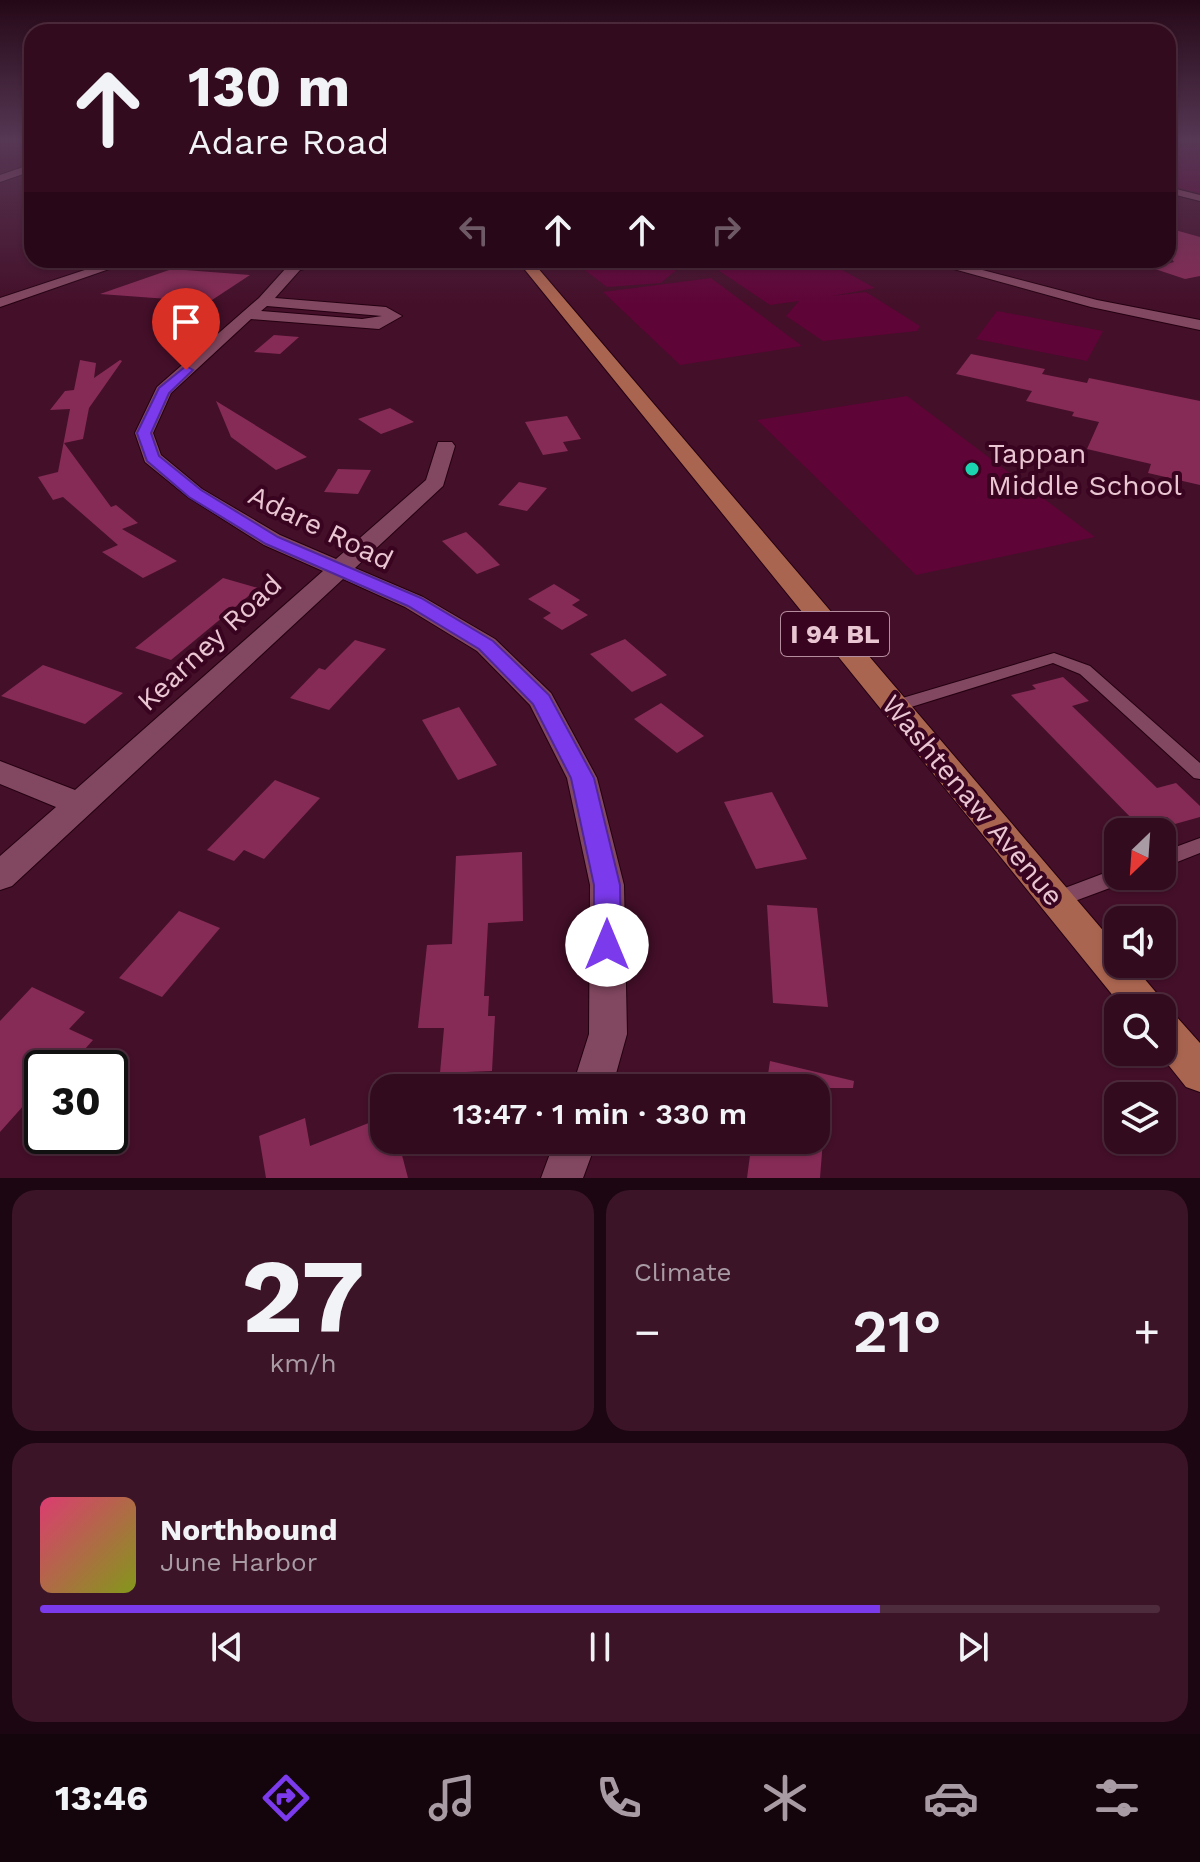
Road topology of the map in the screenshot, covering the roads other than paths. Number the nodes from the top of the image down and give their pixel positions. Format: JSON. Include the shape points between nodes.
{"nodes":[{"id":1,"x":104,"y":268,"type":"edge"},
{"id":2,"x":288,"y":268,"type":"edge"},
{"id":3,"x":531,"y":268,"type":"edge"},
{"id":4,"x":959,"y":268,"type":"edge"},
{"id":5,"x":0,"y":303,"type":"edge"},
{"id":6,"x":257,"y":308,"type":"junction"},
{"id":7,"x":1200,"y":325,"type":"edge"},
{"id":8,"x":445,"y":446,"type":"dead end"},
{"id":9,"x":337,"y":568,"type":"junction"},
{"id":10,"x":895,"y":706,"type":"junction"},
{"id":11,"x":0,"y":772,"type":"edge"},
{"id":12,"x":1200,"y":773,"type":"edge"},
{"id":13,"x":80,"y":804,"type":"junction"},
{"id":14,"x":1200,"y":845,"type":"edge"},
{"id":15,"x":1176,"y":854,"type":"edge"},
{"id":16,"x":0,"y":876,"type":"edge"},
{"id":17,"x":1104,"y":882,"type":"edge"},
{"id":18,"x":1055,"y":900,"type":"junction"},
{"id":19,"x":1134,"y":994,"type":"edge"},
{"id":20,"x":1176,"y":1045,"type":"edge"},
{"id":21,"x":1200,"y":1073,"type":"edge"},
{"id":22,"x":596,"y":1074,"type":"edge"},
{"id":23,"x":571,"y":1154,"type":"edge"},
{"id":24,"x":562,"y":1178,"type":"edge"}],
"edges":[{"from":1,"to":5,"type":"street"},
{"from":2,"to":6,"type":"street","name":"Adare Road"},
{"from":3,"to":10,"type":"main road","name":"Washtenaw Avenue","number":"I 94 BL"},
{"from":4,"to":7,"type":"street"},
{"from":6,"to":6,"type":"street","via":[[362,324],[379,324],[394,316]]},
{"from":6,"to":9,"type":"street","name":"Adare Road","via":[[163,391],[144,433],[152,458],[195,493],[272,540]]},
{"from":8,"to":9,"type":"street","name":"Kearney Road","via":[[436,482]]},
{"from":9,"to":13,"type":"street","name":"Kearney Road"},
{"from":9,"to":22,"type":"street","name":"Adare Road","via":[[409,600],[486,645],[541,700],[582,778],[607,885],[608,1034]]},
{"from":10,"to":12,"type":"lane","via":[[1054,658],[1085,670]]},
{"from":10,"to":18,"type":"main road","name":"Washtenaw Avenue","number":"I 94 BL"},
{"from":11,"to":13,"type":"street"},
{"from":13,"to":16,"type":"street","name":"Kearney Road"},
{"from":14,"to":15,"type":"lane"},
{"from":17,"to":18,"type":"lane"},
{"from":18,"to":19,"type":"main road","name":"Washtenaw Avenue","number":"I 94 BL"},
{"from":20,"to":21,"type":"main road"},
{"from":23,"to":24,"type":"street"}]}
